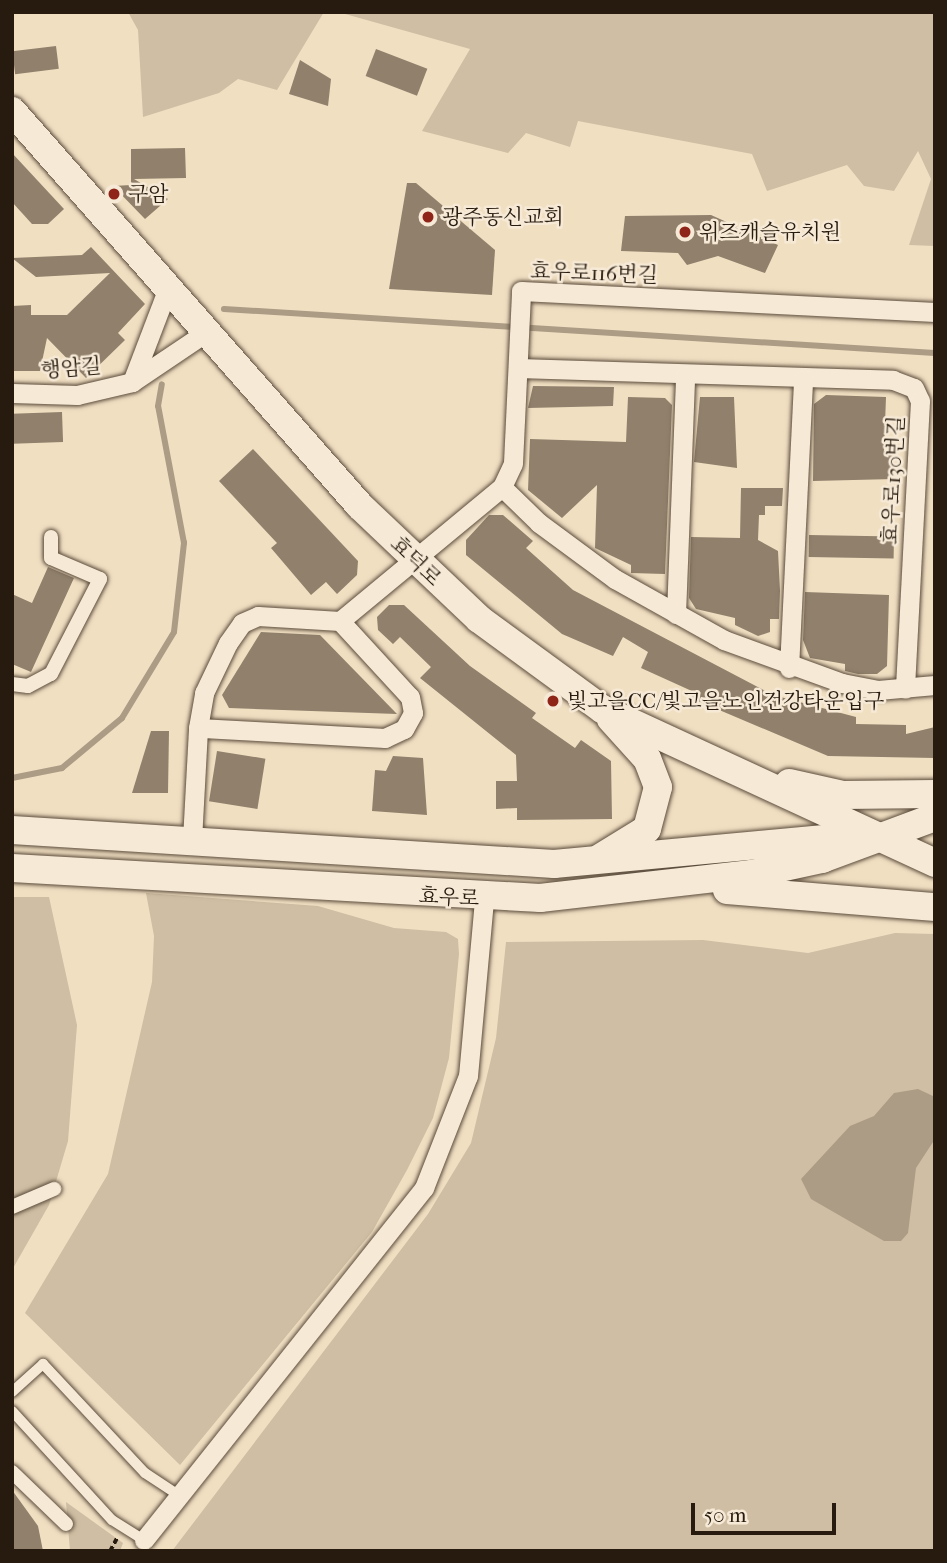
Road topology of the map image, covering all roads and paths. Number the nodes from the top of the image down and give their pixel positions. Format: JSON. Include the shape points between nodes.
{"nodes":[{"id":1,"x":12,"y":111,"type":"edge"},
{"id":2,"x":169,"y":285,"type":"junction"},
{"id":3,"x":935,"y":312,"type":"edge"},
{"id":4,"x":205,"y":333,"type":"junction"},
{"id":5,"x":518,"y":360,"type":"junction"},
{"id":6,"x":685,"y":375,"type":"junction"},
{"id":7,"x":803,"y":379,"type":"junction"},
{"id":8,"x":132,"y":382,"type":"junction"},
{"id":9,"x":12,"y":393,"type":"edge"},
{"id":10,"x":502,"y":487,"type":"junction"},
{"id":11,"x":51,"y":537,"type":"dead end"},
{"id":12,"x":416,"y":562,"type":"junction"},
{"id":13,"x":676,"y":614,"type":"junction"},
{"id":14,"x":341,"y":621,"type":"junction"},
{"id":15,"x":789,"y":668,"type":"junction"},
{"id":16,"x":12,"y":684,"type":"edge"},
{"id":17,"x":935,"y":685,"type":"edge"},
{"id":18,"x":905,"y":689,"type":"junction"},
{"id":19,"x":602,"y":709,"type":"junction"},
{"id":20,"x":198,"y":729,"type":"junction"},
{"id":21,"x":699,"y":754,"type":"junction"},
{"id":22,"x":935,"y":794,"type":"edge"},
{"id":23,"x":935,"y":817,"type":"edge"},
{"id":24,"x":12,"y":830,"type":"edge"},
{"id":25,"x":878,"y":835,"type":"junction"},
{"id":26,"x":192,"y":840,"type":"junction"},
{"id":27,"x":595,"y":862,"type":"junction"},
{"id":28,"x":935,"y":863,"type":"edge"},
{"id":29,"x":12,"y":868,"type":"edge"},
{"id":30,"x":668,"y":886,"type":"junction"},
{"id":31,"x":484,"y":900,"type":"junction"},
{"id":32,"x":935,"y":907,"type":"edge"},
{"id":33,"x":54,"y":1189,"type":"dead end"},
{"id":34,"x":12,"y":1207,"type":"edge"},
{"id":35,"x":12,"y":1392,"type":"edge"},
{"id":36,"x":12,"y":1411,"type":"edge"},
{"id":37,"x":12,"y":1472,"type":"edge"},
{"id":38,"x":180,"y":1496,"type":"junction"},
{"id":39,"x":66,"y":1524,"type":"dead end"},
{"id":40,"x":144,"y":1540,"type":"joint"}],
"edges":[{"from":1,"to":2,"type":"main road","name":"효덕로"},
{"from":2,"to":4,"type":"main road","name":"효덕로"},
{"from":2,"to":8,"type":"street","name":"행암길"},
{"from":3,"to":5,"type":"street","name":"효우로116번길","via":[[521,291]]},
{"from":4,"to":8,"type":"street","name":"행암길"},
{"from":4,"to":12,"type":"main road","name":"효덕로"},
{"from":5,"to":6,"type":"street","name":"효우로130번길"},
{"from":5,"to":10,"type":"street","name":"효우로116번길","via":[[513,463]]},
{"from":6,"to":7,"type":"street","name":"효우로130번길"},
{"from":6,"to":13,"type":"street"},
{"from":7,"to":15,"type":"street"},
{"from":7,"to":18,"type":"street","name":"효우로130번길","via":[[893,380],[918,394]]},
{"from":8,"to":9,"type":"street","name":"행암길","via":[[85,394]]},
{"from":10,"to":12,"type":"street","name":"효우로116번길"},
{"from":10,"to":13,"type":"street","via":[[550,531]]},
{"from":11,"to":16,"type":"street","via":[[51,558],[100,579],[51,674],[28,686]]},
{"from":12,"to":14,"type":"street","name":"효우로116번길"},
{"from":12,"to":19,"type":"main road","name":"효덕로","via":[[479,619]]},
{"from":13,"to":15,"type":"street"},
{"from":14,"to":20,"type":"street","via":[[258,616],[242,623],[204,693]]},
{"from":14,"to":20,"type":"street","via":[[410,697],[413,713],[404,729],[385,738]]},
{"from":15,"to":18,"type":"street","via":[[854,685]]},
{"from":17,"to":18,"type":"street"},
{"from":19,"to":21,"type":"main road","name":"효덕로"},
{"from":19,"to":27,"type":"main road","via":[[647,759],[658,787],[647,829]]},
{"from":20,"to":26,"type":"street"},
{"from":21,"to":22,"type":"main road","via":[[843,795]]},
{"from":21,"to":25,"type":"main road","name":"효덕로"},
{"from":23,"to":25,"type":"main road","name":"효우로"},
{"from":24,"to":26,"type":"main road","name":"효우로"},
{"from":25,"to":27,"type":"main road","name":"효우로"},
{"from":25,"to":28,"type":"main road","name":"효덕로"},
{"from":25,"to":30,"type":"main road","name":"효우로","via":[[822,859]]},
{"from":26,"to":27,"type":"main road","name":"효우로","via":[[516,863]]},
{"from":29,"to":31,"type":"main road","name":"효우로"},
{"from":30,"to":31,"type":"main road","name":"효우로"},
{"from":30,"to":32,"type":"main road"},
{"from":31,"to":38,"type":"street","via":[[474,1048],[444,1150],[386,1241]]},
{"from":33,"to":34,"type":"street"},
{"from":35,"to":38,"type":"lane","via":[[43,1364],[145,1473]]},
{"from":36,"to":40,"type":"lane","via":[[112,1520]]},
{"from":37,"to":39,"type":"street"},
{"from":38,"to":40,"type":"street"}]}
